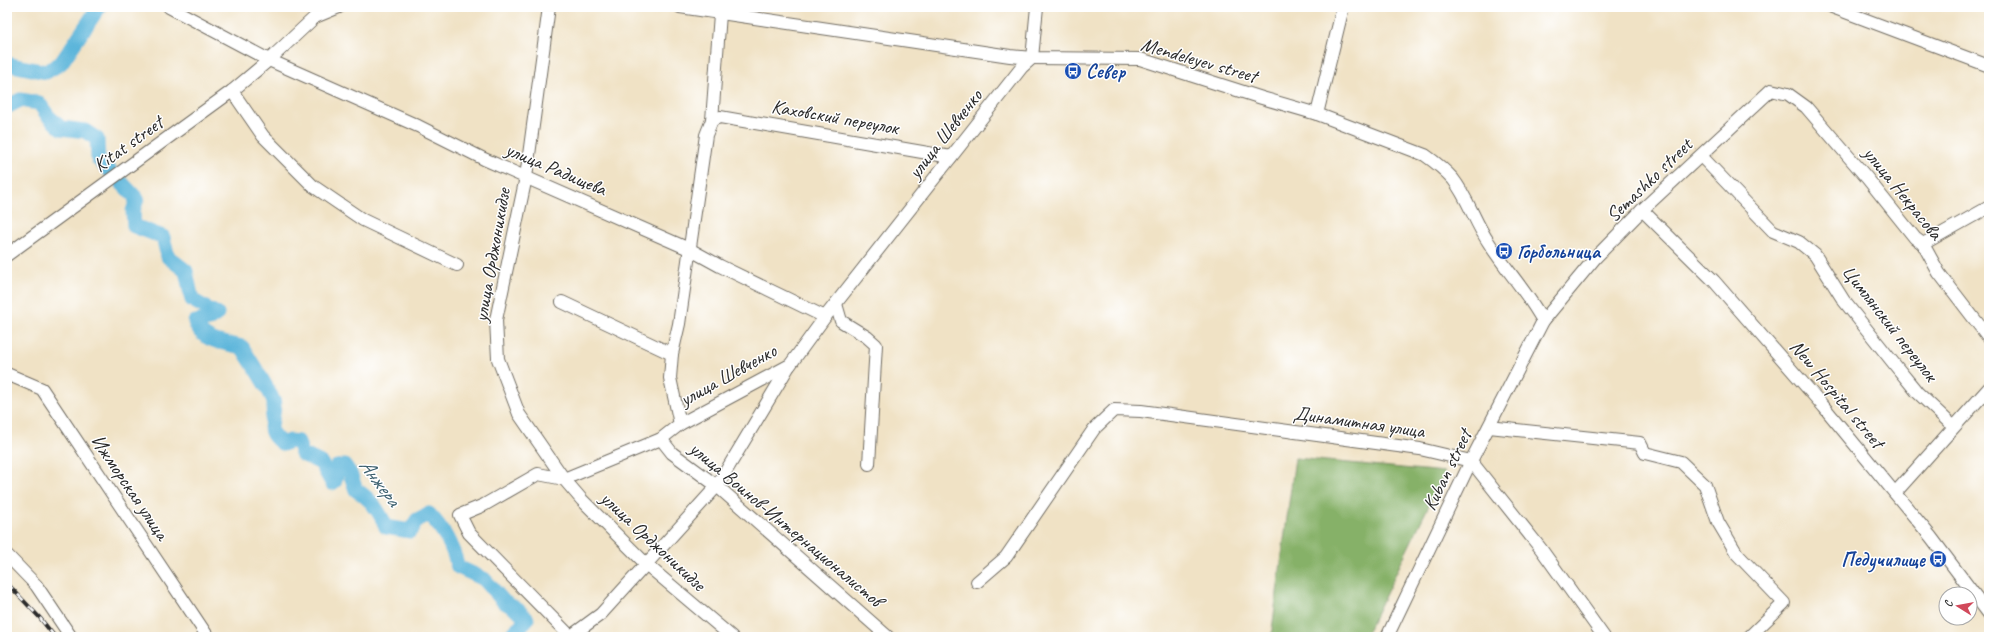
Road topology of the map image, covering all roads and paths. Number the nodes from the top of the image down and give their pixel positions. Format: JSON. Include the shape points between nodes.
{"nodes":[{"id":1,"x":168,"y":7,"type":"edge"},
{"id":2,"x":339,"y":7,"type":"edge"},
{"id":3,"x":549,"y":7,"type":"edge"},
{"id":4,"x":680,"y":7,"type":"edge"},
{"id":5,"x":1037,"y":7,"type":"edge"},
{"id":6,"x":1343,"y":7,"type":"edge"},
{"id":7,"x":1832,"y":7,"type":"edge"},
{"id":8,"x":734,"y":11,"type":"edge"},
{"id":9,"x":720,"y":14,"type":"junction"},
{"id":10,"x":1032,"y":58,"type":"junction"},
{"id":11,"x":270,"y":60,"type":"junction"},
{"id":12,"x":1989,"y":66,"type":"edge"},
{"id":13,"x":1771,"y":90,"type":"joint"},
{"id":14,"x":232,"y":92,"type":"junction"},
{"id":15,"x":1317,"y":114,"type":"junction"},
{"id":16,"x":712,"y":120,"type":"junction"},
{"id":17,"x":1701,"y":156,"type":"junction"},
{"id":18,"x":951,"y":157,"type":"junction"},
{"id":19,"x":526,"y":176,"type":"junction"},
{"id":20,"x":1989,"y":207,"type":"edge"},
{"id":21,"x":1642,"y":210,"type":"junction"},
{"id":22,"x":1923,"y":244,"type":"junction"},
{"id":23,"x":689,"y":249,"type":"junction"},
{"id":24,"x":7,"y":255,"type":"edge"},
{"id":25,"x":457,"y":265,"type":"dead end"},
{"id":26,"x":562,"y":302,"type":"dead end"},
{"id":27,"x":836,"y":304,"type":"junction"},
{"id":28,"x":825,"y":318,"type":"junction"},
{"id":29,"x":1543,"y":321,"type":"junction"},
{"id":30,"x":1989,"y":338,"type":"edge"},
{"id":31,"x":672,"y":354,"type":"junction"},
{"id":32,"x":790,"y":365,"type":"junction"},
{"id":33,"x":7,"y":374,"type":"edge"},
{"id":34,"x":1989,"y":388,"type":"edge"},
{"id":35,"x":680,"y":424,"type":"junction"},
{"id":36,"x":1953,"y":426,"type":"junction"},
{"id":37,"x":1489,"y":427,"type":"junction"},
{"id":38,"x":661,"y":439,"type":"junction"},
{"id":39,"x":1471,"y":461,"type":"junction"},
{"id":40,"x":869,"y":464,"type":"dead end"},
{"id":41,"x":564,"y":479,"type":"junction"},
{"id":42,"x":718,"y":486,"type":"junction"},
{"id":43,"x":1895,"y":493,"type":"junction"},
{"id":44,"x":7,"y":555,"type":"edge"},
{"id":45,"x":647,"y":565,"type":"junction"},
{"id":46,"x":977,"y":582,"type":"dead end"},
{"id":47,"x":1989,"y":614,"type":"edge"},
{"id":48,"x":71,"y":637,"type":"edge"},
{"id":49,"x":208,"y":637,"type":"edge"},
{"id":50,"x":571,"y":637,"type":"edge"},
{"id":51,"x":732,"y":637,"type":"edge"},
{"id":52,"x":888,"y":637,"type":"edge"},
{"id":53,"x":1388,"y":637,"type":"edge"},
{"id":54,"x":1604,"y":637,"type":"edge"},
{"id":55,"x":1749,"y":637,"type":"edge"}],
"edges":[{"from":1,"to":11,"type":"street","name":"улица Радищева"},
{"from":2,"to":11,"type":"street","via":[[315,17]]},
{"from":3,"to":19,"type":"street","name":"улица Орджоникидзе"},
{"from":4,"to":9,"type":"street","name":"Mendeleyev street"},
{"from":5,"to":10,"type":"street"},
{"from":6,"to":15,"type":"street"},
{"from":7,"to":12,"type":"street"},
{"from":8,"to":9,"type":"street","name":"Mendeleyev street"},
{"from":8,"to":10,"type":"street","name":"Mendeleyev street"},
{"from":9,"to":16,"type":"street"},
{"from":10,"to":15,"type":"street","name":"Mendeleyev street","via":[[1140,59]]},
{"from":10,"to":18,"type":"street","name":"улица Шевченко","via":[[1022,67]]},
{"from":11,"to":14,"type":"street","name":"Kitat street"},
{"from":11,"to":19,"type":"street","name":"улица Радищева"},
{"from":13,"to":17,"type":"street","name":"Semashko street"},
{"from":13,"to":22,"type":"street","name":"улица Некрасова","via":[[1788,94],[1806,107],[1915,238]]},
{"from":14,"to":24,"type":"street","name":"Kitat street"},
{"from":14,"to":25,"type":"street","via":[[263,136],[313,186],[363,220]]},
{"from":15,"to":29,"type":"street","name":"Mendeleyev street","via":[[1425,155],[1453,179],[1488,243],[1532,300]]},
{"from":16,"to":18,"type":"street","name":"Каховский переулок","via":[[728,118]]},
{"from":16,"to":23,"type":"street","via":[[706,135]]},
{"from":17,"to":21,"type":"street","name":"Semashko street"},
{"from":17,"to":36,"type":"street","name":"Цимлянский переулок","via":[[1773,232],[1799,242],[1815,255],[1844,300],[1917,392]]},
{"from":18,"to":27,"type":"street","name":"улица Шевченко"},
{"from":19,"to":23,"type":"street","name":"улица Радищева"},
{"from":19,"to":41,"type":"street","name":"улица Орджоникидзе","via":[[496,320],[498,359],[518,414]]},
{"from":20,"to":22,"type":"street"},
{"from":21,"to":29,"type":"street","name":"Semashko street","via":[[1596,257]]},
{"from":21,"to":43,"type":"street","name":"New Hospital street","via":[[1714,281]]},
{"from":22,"to":30,"type":"street","name":"улица Некрасова","via":[[1939,273]]},
{"from":23,"to":28,"type":"street","name":"улица Радищева"},
{"from":23,"to":31,"type":"street","via":[[679,324]]},
{"from":26,"to":31,"type":"street"},
{"from":27,"to":28,"type":"street","name":"улица Шевченко"},
{"from":27,"to":40,"type":"street","via":[[841,321],[867,337],[876,346]]},
{"from":28,"to":32,"type":"street","name":"улица Шевченко"},
{"from":29,"to":37,"type":"street","name":"Kuban street"},
{"from":31,"to":35,"type":"street","via":[[670,378]]},
{"from":32,"to":35,"type":"street","name":"улица Шевченко"},
{"from":32,"to":42,"type":"street"},
{"from":33,"to":49,"type":"street","name":"Ижморская улица","via":[[42,389]]},
{"from":34,"to":36,"type":"street"},
{"from":35,"to":38,"type":"street","name":"улица Шевченко"},
{"from":36,"to":43,"type":"street"},
{"from":37,"to":39,"type":"street","name":"Kuban street"},
{"from":37,"to":55,"type":"street","via":[[1640,443],[1645,453],[1681,462],[1705,486],[1718,522],[1737,554],[1784,603]]},
{"from":38,"to":41,"type":"street","name":"улица Шевченко"},
{"from":38,"to":42,"type":"street","name":"улица Воинов-Интернационалистов","via":[[672,452]]},
{"from":39,"to":46,"type":"street","name":"Динамитная улица","via":[[1416,449],[1141,411],[1114,410],[1094,429],[1006,557]]},
{"from":39,"to":53,"type":"street","name":"Kuban street"},
{"from":39,"to":54,"type":"street","via":[[1541,549]]},
{"from":41,"to":45,"type":"street","name":"улица Орджоникидзе"},
{"from":41,"to":50,"type":"street","via":[[538,474],[484,505],[460,515],[469,533]]},
{"from":42,"to":45,"type":"street"},
{"from":42,"to":52,"type":"street","name":"улица Воинов-Интернационалистов"},
{"from":43,"to":47,"type":"street","name":"New Hospital street"},
{"from":44,"to":48,"type":"street","via":[[36,585]]},
{"from":45,"to":50,"type":"street","via":[[601,614]]},
{"from":45,"to":51,"type":"street","name":"улица Орджоникидзе"}]}
